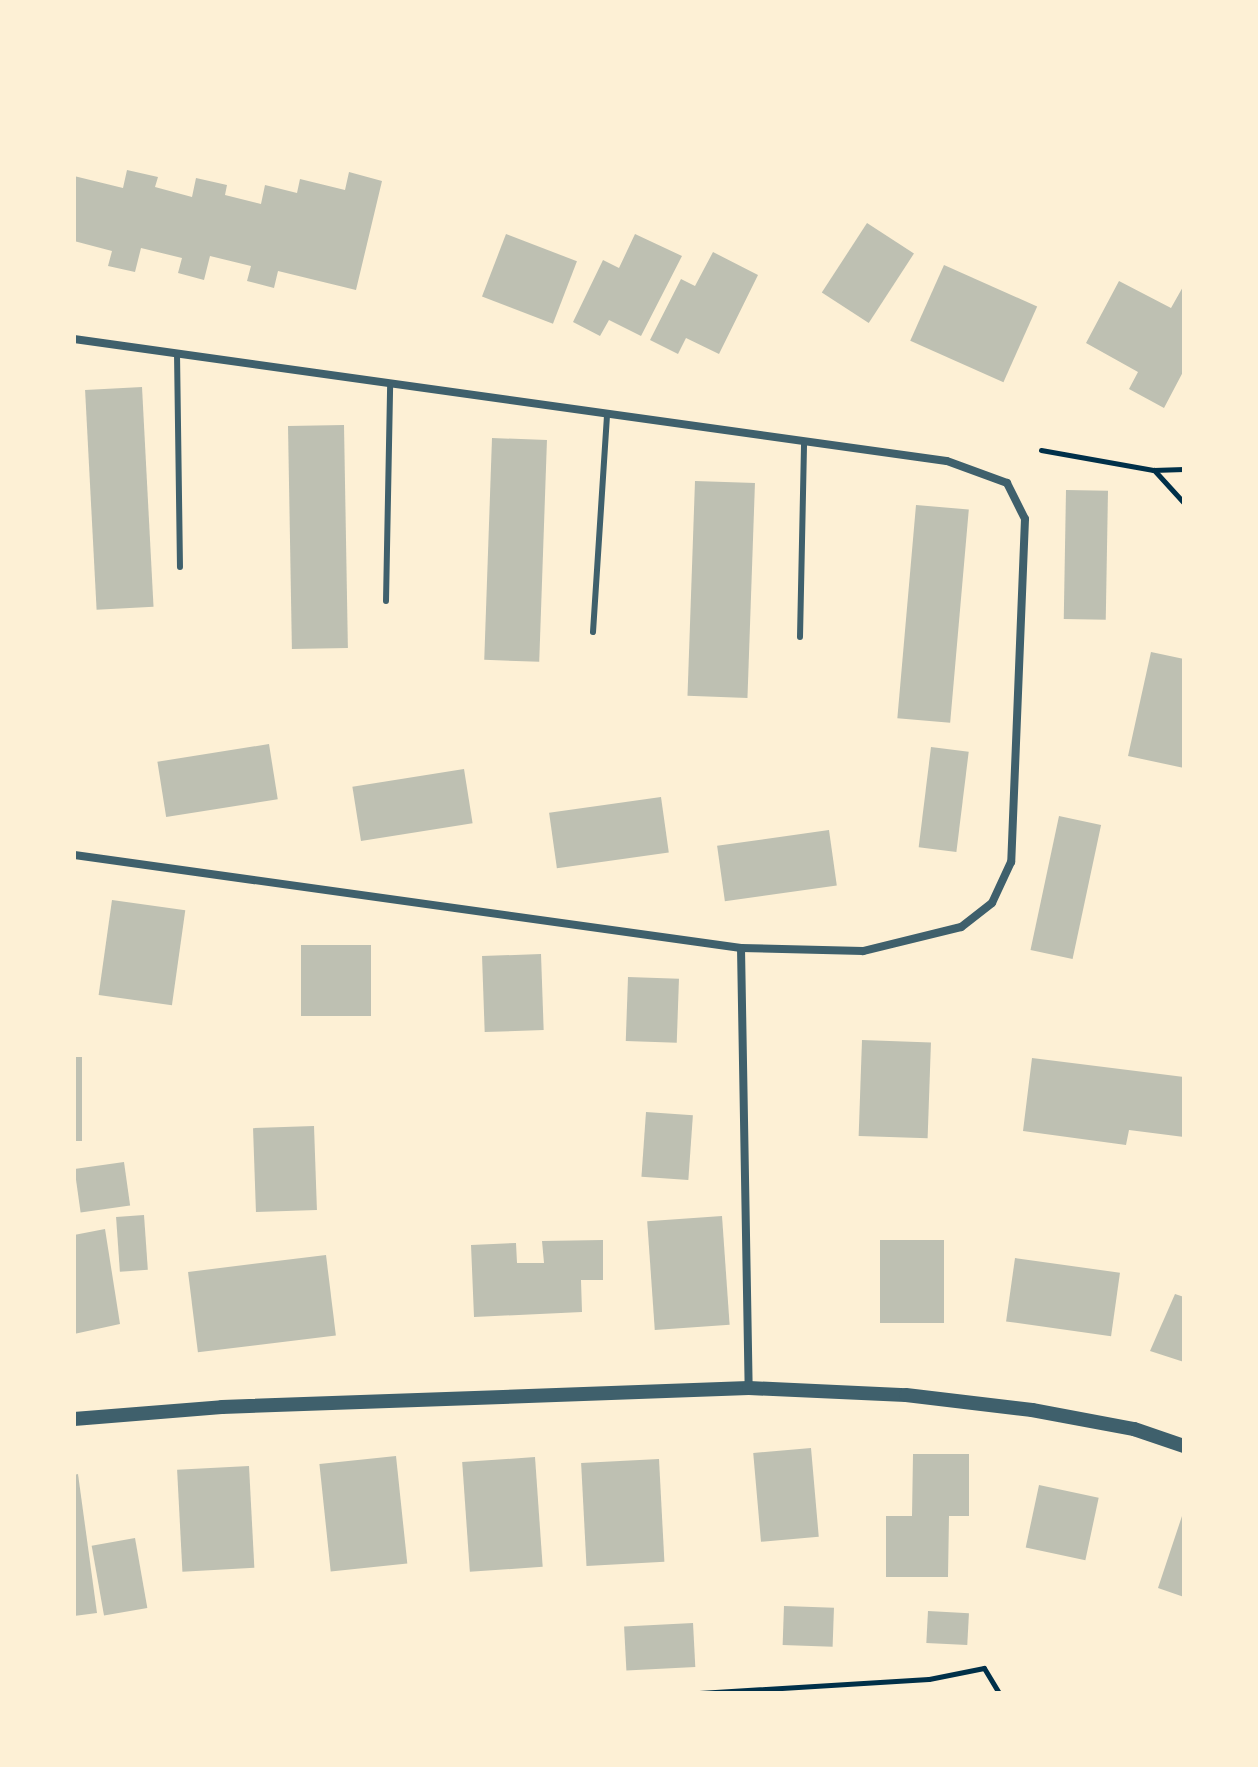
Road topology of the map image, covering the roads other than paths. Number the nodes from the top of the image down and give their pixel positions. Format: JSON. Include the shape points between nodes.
{"nodes":[{"id":1,"x":74,"y":339,"type":"edge"},
{"id":2,"x":177,"y":353,"type":"junction"},
{"id":3,"x":390,"y":383,"type":"junction"},
{"id":4,"x":607,"y":413,"type":"junction"},
{"id":5,"x":804,"y":441,"type":"junction"},
{"id":6,"x":180,"y":567,"type":"dead end"},
{"id":7,"x":386,"y":601,"type":"dead end"},
{"id":8,"x":593,"y":632,"type":"dead end"},
{"id":9,"x":800,"y":637,"type":"dead end"},
{"id":10,"x":74,"y":855,"type":"edge"},
{"id":11,"x":741,"y":948,"type":"junction"},
{"id":12,"x":749,"y":1388,"type":"junction"},
{"id":13,"x":74,"y":1419,"type":"edge"},
{"id":14,"x":1184,"y":1446,"type":"edge"}],
"edges":[{"from":1,"to":2,"type":"street"},
{"from":2,"to":3,"type":"street"},
{"from":2,"to":6,"type":"lane"},
{"from":3,"to":4,"type":"street"},
{"from":3,"to":7,"type":"lane"},
{"from":4,"to":5,"type":"street"},
{"from":4,"to":8,"type":"lane"},
{"from":5,"to":9,"type":"lane"},
{"from":5,"to":11,"type":"street","via":[[947,461],[986,473],[1007,483],[1025,519],[1011,862],[992,903],[961,927],[916,942],[863,951]]},
{"from":10,"to":11,"type":"street"},
{"from":11,"to":12,"type":"street"},
{"from":12,"to":13,"type":"street","via":[[222,1407]]},
{"from":12,"to":14,"type":"street","via":[[906,1395],[1032,1410],[1134,1429]]}]}
